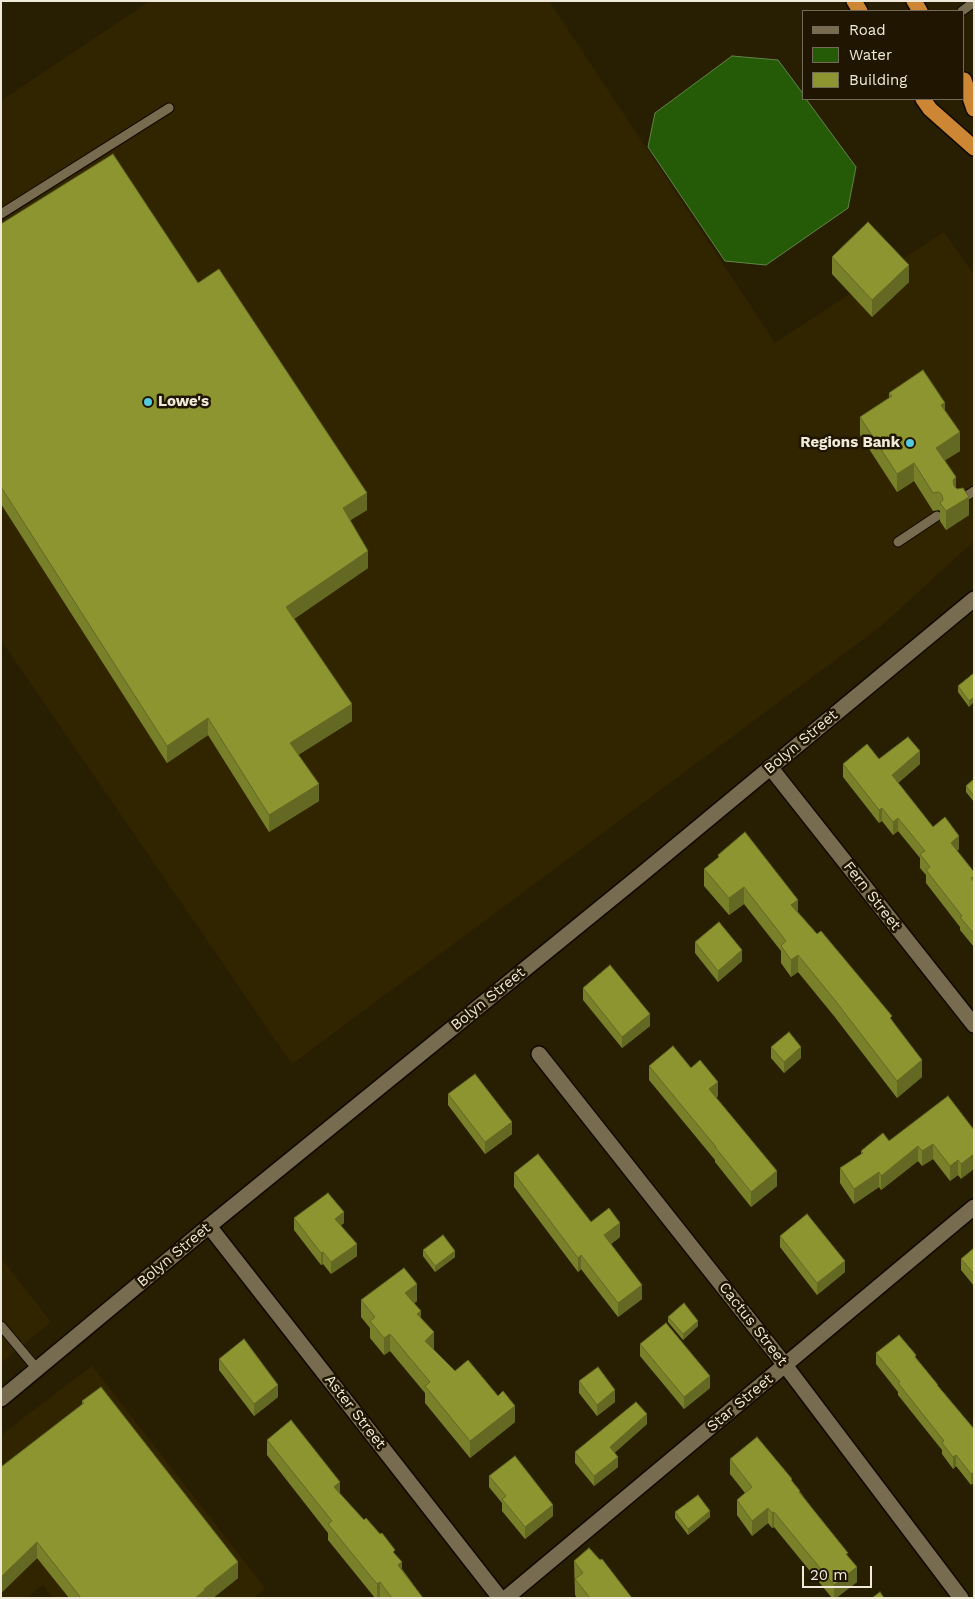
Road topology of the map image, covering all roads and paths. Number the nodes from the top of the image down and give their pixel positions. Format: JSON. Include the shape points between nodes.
{"nodes":[{"id":1,"x":974,"y":2,"type":"edge"},
{"id":2,"x":963,"y":10,"type":"edge"},
{"id":3,"x":965,"y":83,"type":"edge"},
{"id":4,"x":924,"y":100,"type":"edge"},
{"id":5,"x":169,"y":108,"type":"dead end"},
{"id":6,"x":974,"y":108,"type":"edge"},
{"id":7,"x":974,"y":148,"type":"edge"},
{"id":8,"x":1,"y":214,"type":"edge"},
{"id":9,"x":974,"y":491,"type":"edge"},
{"id":10,"x":959,"y":501,"type":"edge"},
{"id":11,"x":936,"y":516,"type":"dead end"},
{"id":12,"x":898,"y":542,"type":"dead end"},
{"id":13,"x":974,"y":599,"type":"edge"},
{"id":14,"x":770,"y":767,"type":"junction"},
{"id":15,"x":974,"y":1025,"type":"edge"},
{"id":16,"x":539,"y":1054,"type":"dead end"},
{"id":17,"x":974,"y":1207,"type":"edge"},
{"id":18,"x":209,"y":1226,"type":"junction"},
{"id":19,"x":1,"y":1326,"type":"edge"},
{"id":20,"x":785,"y":1365,"type":"junction"},
{"id":21,"x":37,"y":1369,"type":"junction"},
{"id":22,"x":1,"y":1399,"type":"edge"},
{"id":23,"x":500,"y":1598,"type":"edge"},
{"id":24,"x":506,"y":1598,"type":"edge"},
{"id":25,"x":961,"y":1598,"type":"edge"}],
"edges":[{"from":1,"to":2,"type":"lane"},
{"from":3,"to":6,"type":"highway"},
{"from":4,"to":7,"type":"highway"},
{"from":5,"to":8,"type":"lane"},
{"from":9,"to":10,"type":"lane"},
{"from":11,"to":12,"type":"lane"},
{"from":13,"to":14,"type":"street","name":"Bolyn Street"},
{"from":14,"to":15,"type":"street","name":"Fern Street"},
{"from":14,"to":18,"type":"street","name":"Bolyn Street"},
{"from":16,"to":20,"type":"street","name":"Cactus Street"},
{"from":17,"to":20,"type":"street","name":"Star Street"},
{"from":18,"to":21,"type":"street","name":"Bolyn Street"},
{"from":18,"to":23,"type":"street","name":"Aster Street"},
{"from":19,"to":21,"type":"lane"},
{"from":20,"to":24,"type":"street","name":"Star Street"},
{"from":20,"to":25,"type":"street","name":"Cactus Street"},
{"from":21,"to":22,"type":"street","name":"Bolyn Street"}]}
